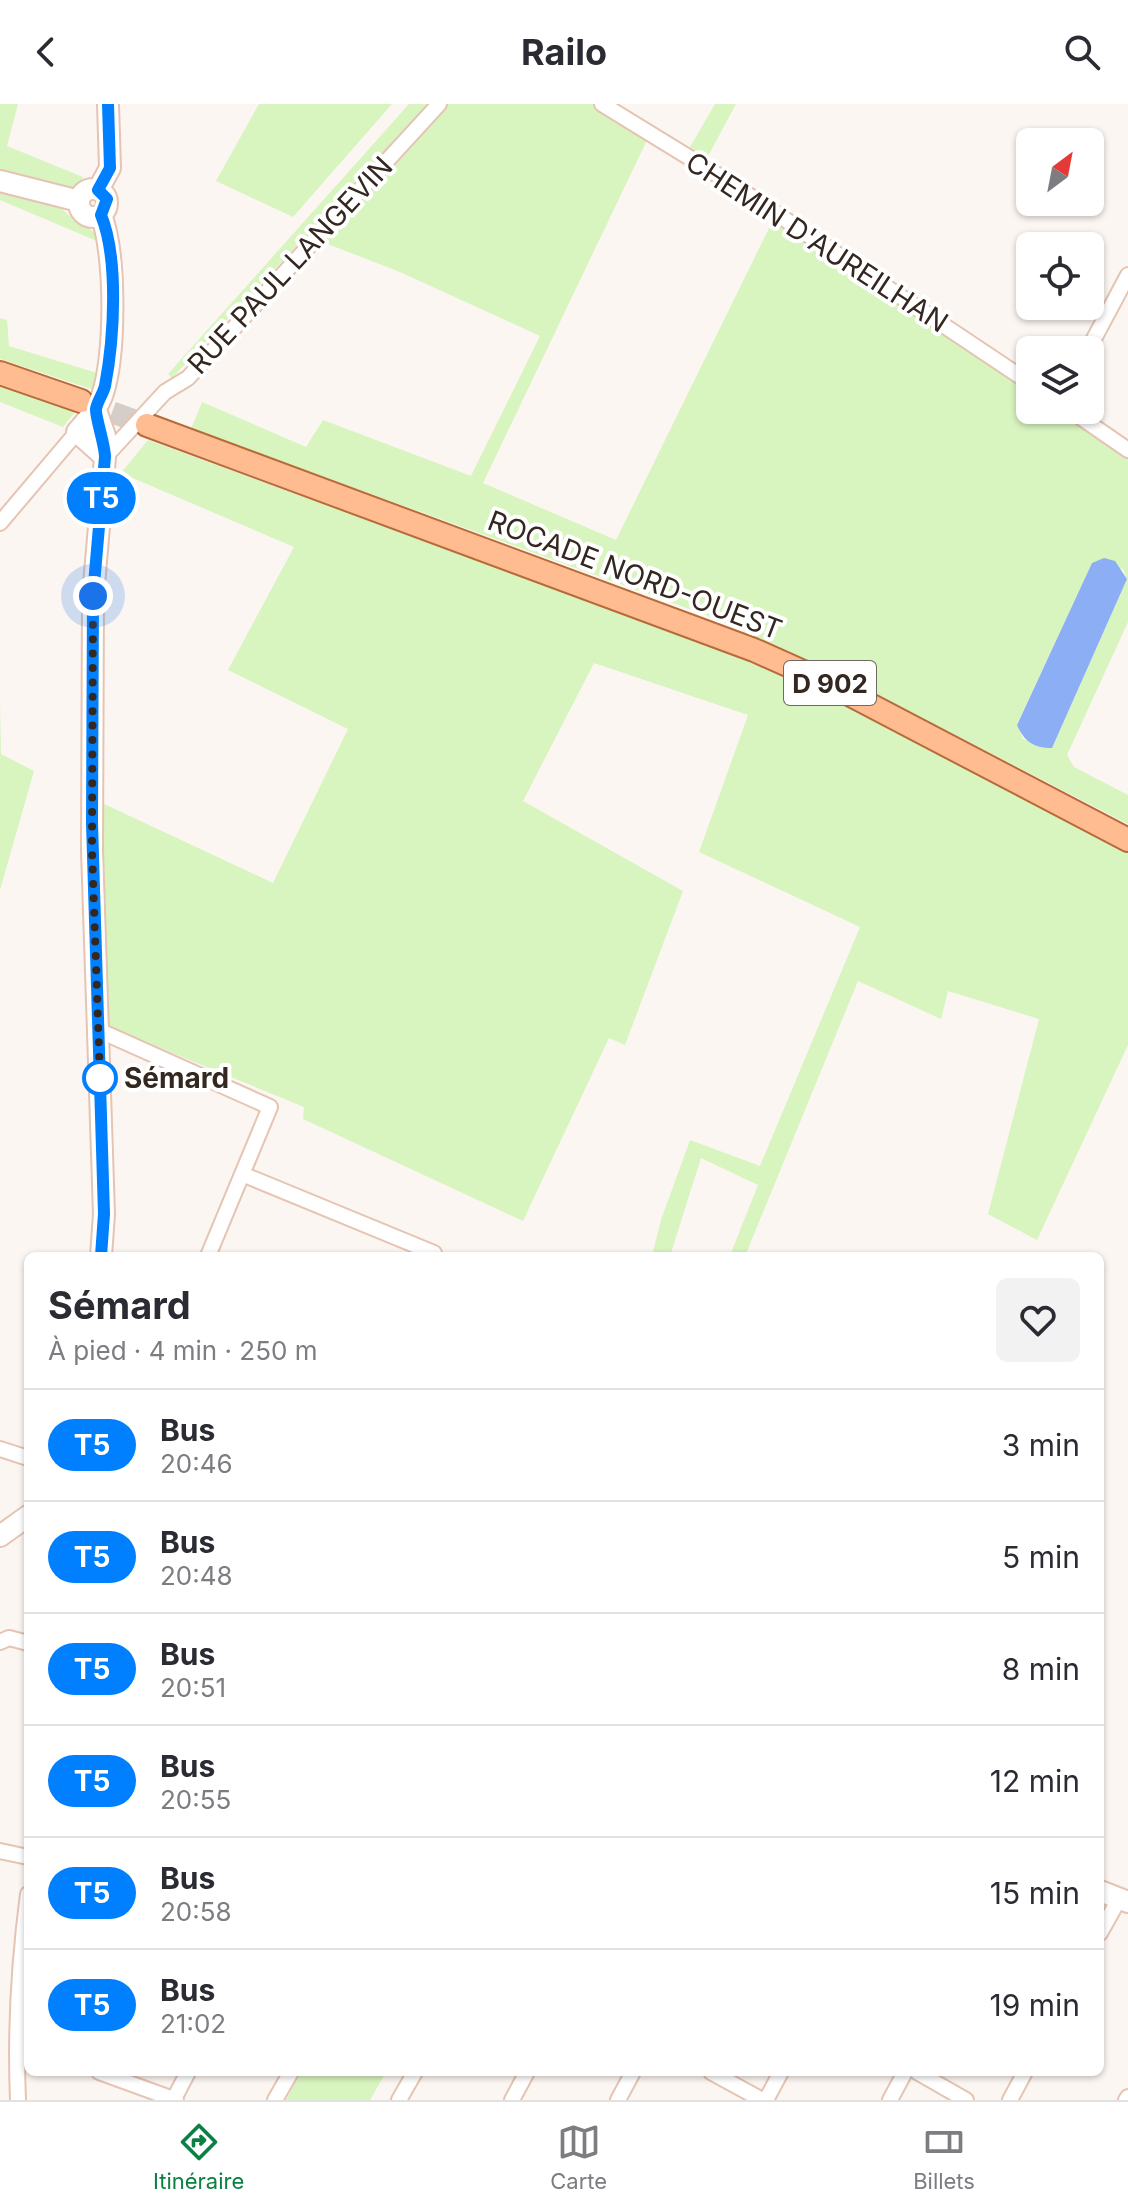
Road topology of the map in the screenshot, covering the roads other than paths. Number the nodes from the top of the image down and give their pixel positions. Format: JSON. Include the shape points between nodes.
{"nodes":[{"id":1,"x":108,"y":104,"type":"edge"},
{"id":2,"x":439,"y":104,"type":"edge"},
{"id":3,"x":602,"y":104,"type":"edge"},
{"id":4,"x":0,"y":181,"type":"edge"},
{"id":5,"x":98,"y":190,"type":"junction"},
{"id":6,"x":79,"y":201,"type":"junction"},
{"id":7,"x":101,"y":215,"type":"junction"},
{"id":8,"x":1128,"y":275,"type":"edge"},
{"id":9,"x":1095,"y":336,"type":"edge"},
{"id":10,"x":0,"y":373,"type":"edge"},
{"id":11,"x":1016,"y":374,"type":"edge"},
{"id":12,"x":88,"y":406,"type":"junction"},
{"id":13,"x":1090,"y":424,"type":"edge"},
{"id":14,"x":147,"y":425,"type":"tunnel mouth"},
{"id":15,"x":77,"y":432,"type":"junction"},
{"id":16,"x":1128,"y":450,"type":"edge"},
{"id":17,"x":105,"y":457,"type":"junction"},
{"id":18,"x":0,"y":523,"type":"edge"},
{"id":19,"x":1128,"y":840,"type":"edge"},
{"id":20,"x":98,"y":1030,"type":"junction"},
{"id":21,"x":242,"y":1174,"type":"junction"},
{"id":22,"x":101,"y":1252,"type":"edge"},
{"id":23,"x":210,"y":1252,"type":"edge"},
{"id":24,"x":432,"y":1252,"type":"edge"},
{"id":25,"x":0,"y":1449,"type":"edge"},
{"id":26,"x":24,"y":1457,"type":"edge"},
{"id":27,"x":24,"y":1519,"type":"edge"},
{"id":28,"x":0,"y":1536,"type":"edge"},
{"id":29,"x":0,"y":1642,"type":"edge"},
{"id":30,"x":24,"y":1642,"type":"edge"},
{"id":31,"x":0,"y":1851,"type":"edge"},
{"id":32,"x":24,"y":1856,"type":"edge"},
{"id":33,"x":1116,"y":1897,"type":"edge"},
{"id":34,"x":24,"y":1924,"type":"edge"},
{"id":35,"x":1104,"y":1924,"type":"edge"},
{"id":36,"x":22,"y":2045,"type":"edge"},
{"id":37,"x":110,"y":2076,"type":"edge"},
{"id":38,"x":186,"y":2076,"type":"edge"},
{"id":39,"x":289,"y":2076,"type":"edge"},
{"id":40,"x":413,"y":2076,"type":"edge"},
{"id":41,"x":525,"y":2076,"type":"edge"},
{"id":42,"x":631,"y":2076,"type":"edge"},
{"id":43,"x":719,"y":2076,"type":"edge"},
{"id":44,"x":779,"y":2076,"type":"edge"},
{"id":45,"x":903,"y":2076,"type":"edge"},
{"id":46,"x":924,"y":2076,"type":"edge"},
{"id":47,"x":1023,"y":2076,"type":"edge"},
{"id":48,"x":175,"y":2099,"type":"edge"},
{"id":49,"x":18,"y":2100,"type":"edge"},
{"id":50,"x":275,"y":2100,"type":"edge"},
{"id":51,"x":399,"y":2100,"type":"edge"},
{"id":52,"x":512,"y":2100,"type":"edge"},
{"id":53,"x":618,"y":2100,"type":"edge"},
{"id":54,"x":764,"y":2100,"type":"edge"},
{"id":55,"x":890,"y":2100,"type":"edge"},
{"id":56,"x":966,"y":2100,"type":"edge"},
{"id":57,"x":1010,"y":2100,"type":"edge"}],
"edges":[{"from":1,"to":5,"type":"main road","via":[[110,168]]},
{"from":2,"to":17,"type":"street","name":"RUE PAUL LANGEVIN","via":[[188,378],[165,392]]},
{"from":3,"to":11,"type":"street","name":"CHEMIN D'AUREILHAN"},
{"from":4,"to":6,"type":"main road"},
{"from":5,"to":6,"type":"main road","via":[[86,190]]},
{"from":5,"to":7,"type":"main road","via":[[107,199]]},
{"from":6,"to":7,"type":"main road","via":[[87,216]]},
{"from":7,"to":12,"type":"main road","via":[[109,234],[112,303],[105,385]]},
{"from":8,"to":9,"type":"street"},
{"from":10,"to":12,"type":"main road"},
{"from":12,"to":15,"type":"main road"},
{"from":12,"to":17,"type":"main road","via":[[105,436]]},
{"from":13,"to":16,"type":"street"},
{"from":14,"to":19,"type":"main road","name":"ROCADE NORD-OUEST","number":"D 902","via":[[754,650],[828,683]]},
{"from":15,"to":17,"type":"main road"},
{"from":15,"to":18,"type":"street"},
{"from":17,"to":20,"type":"main road","via":[[93,596]]},
{"from":20,"to":21,"type":"street","via":[[270,1107]]},
{"from":20,"to":22,"type":"main road"},
{"from":21,"to":23,"type":"street"},
{"from":21,"to":24,"type":"street"},
{"from":25,"to":26,"type":"street"},
{"from":27,"to":28,"type":"main road"},
{"from":29,"to":30,"type":"street"},
{"from":31,"to":32,"type":"street"},
{"from":33,"to":35,"type":"street"},
{"from":34,"to":36,"type":"street","via":[[19,1961]]},
{"from":36,"to":49,"type":"street"},
{"from":37,"to":48,"type":"street"},
{"from":38,"to":48,"type":"street"},
{"from":39,"to":50,"type":"street"},
{"from":40,"to":51,"type":"street"},
{"from":41,"to":52,"type":"street"},
{"from":42,"to":53,"type":"street"},
{"from":43,"to":54,"type":"street"},
{"from":44,"to":54,"type":"street"},
{"from":45,"to":55,"type":"street"},
{"from":46,"to":56,"type":"street"},
{"from":47,"to":57,"type":"street"}]}
